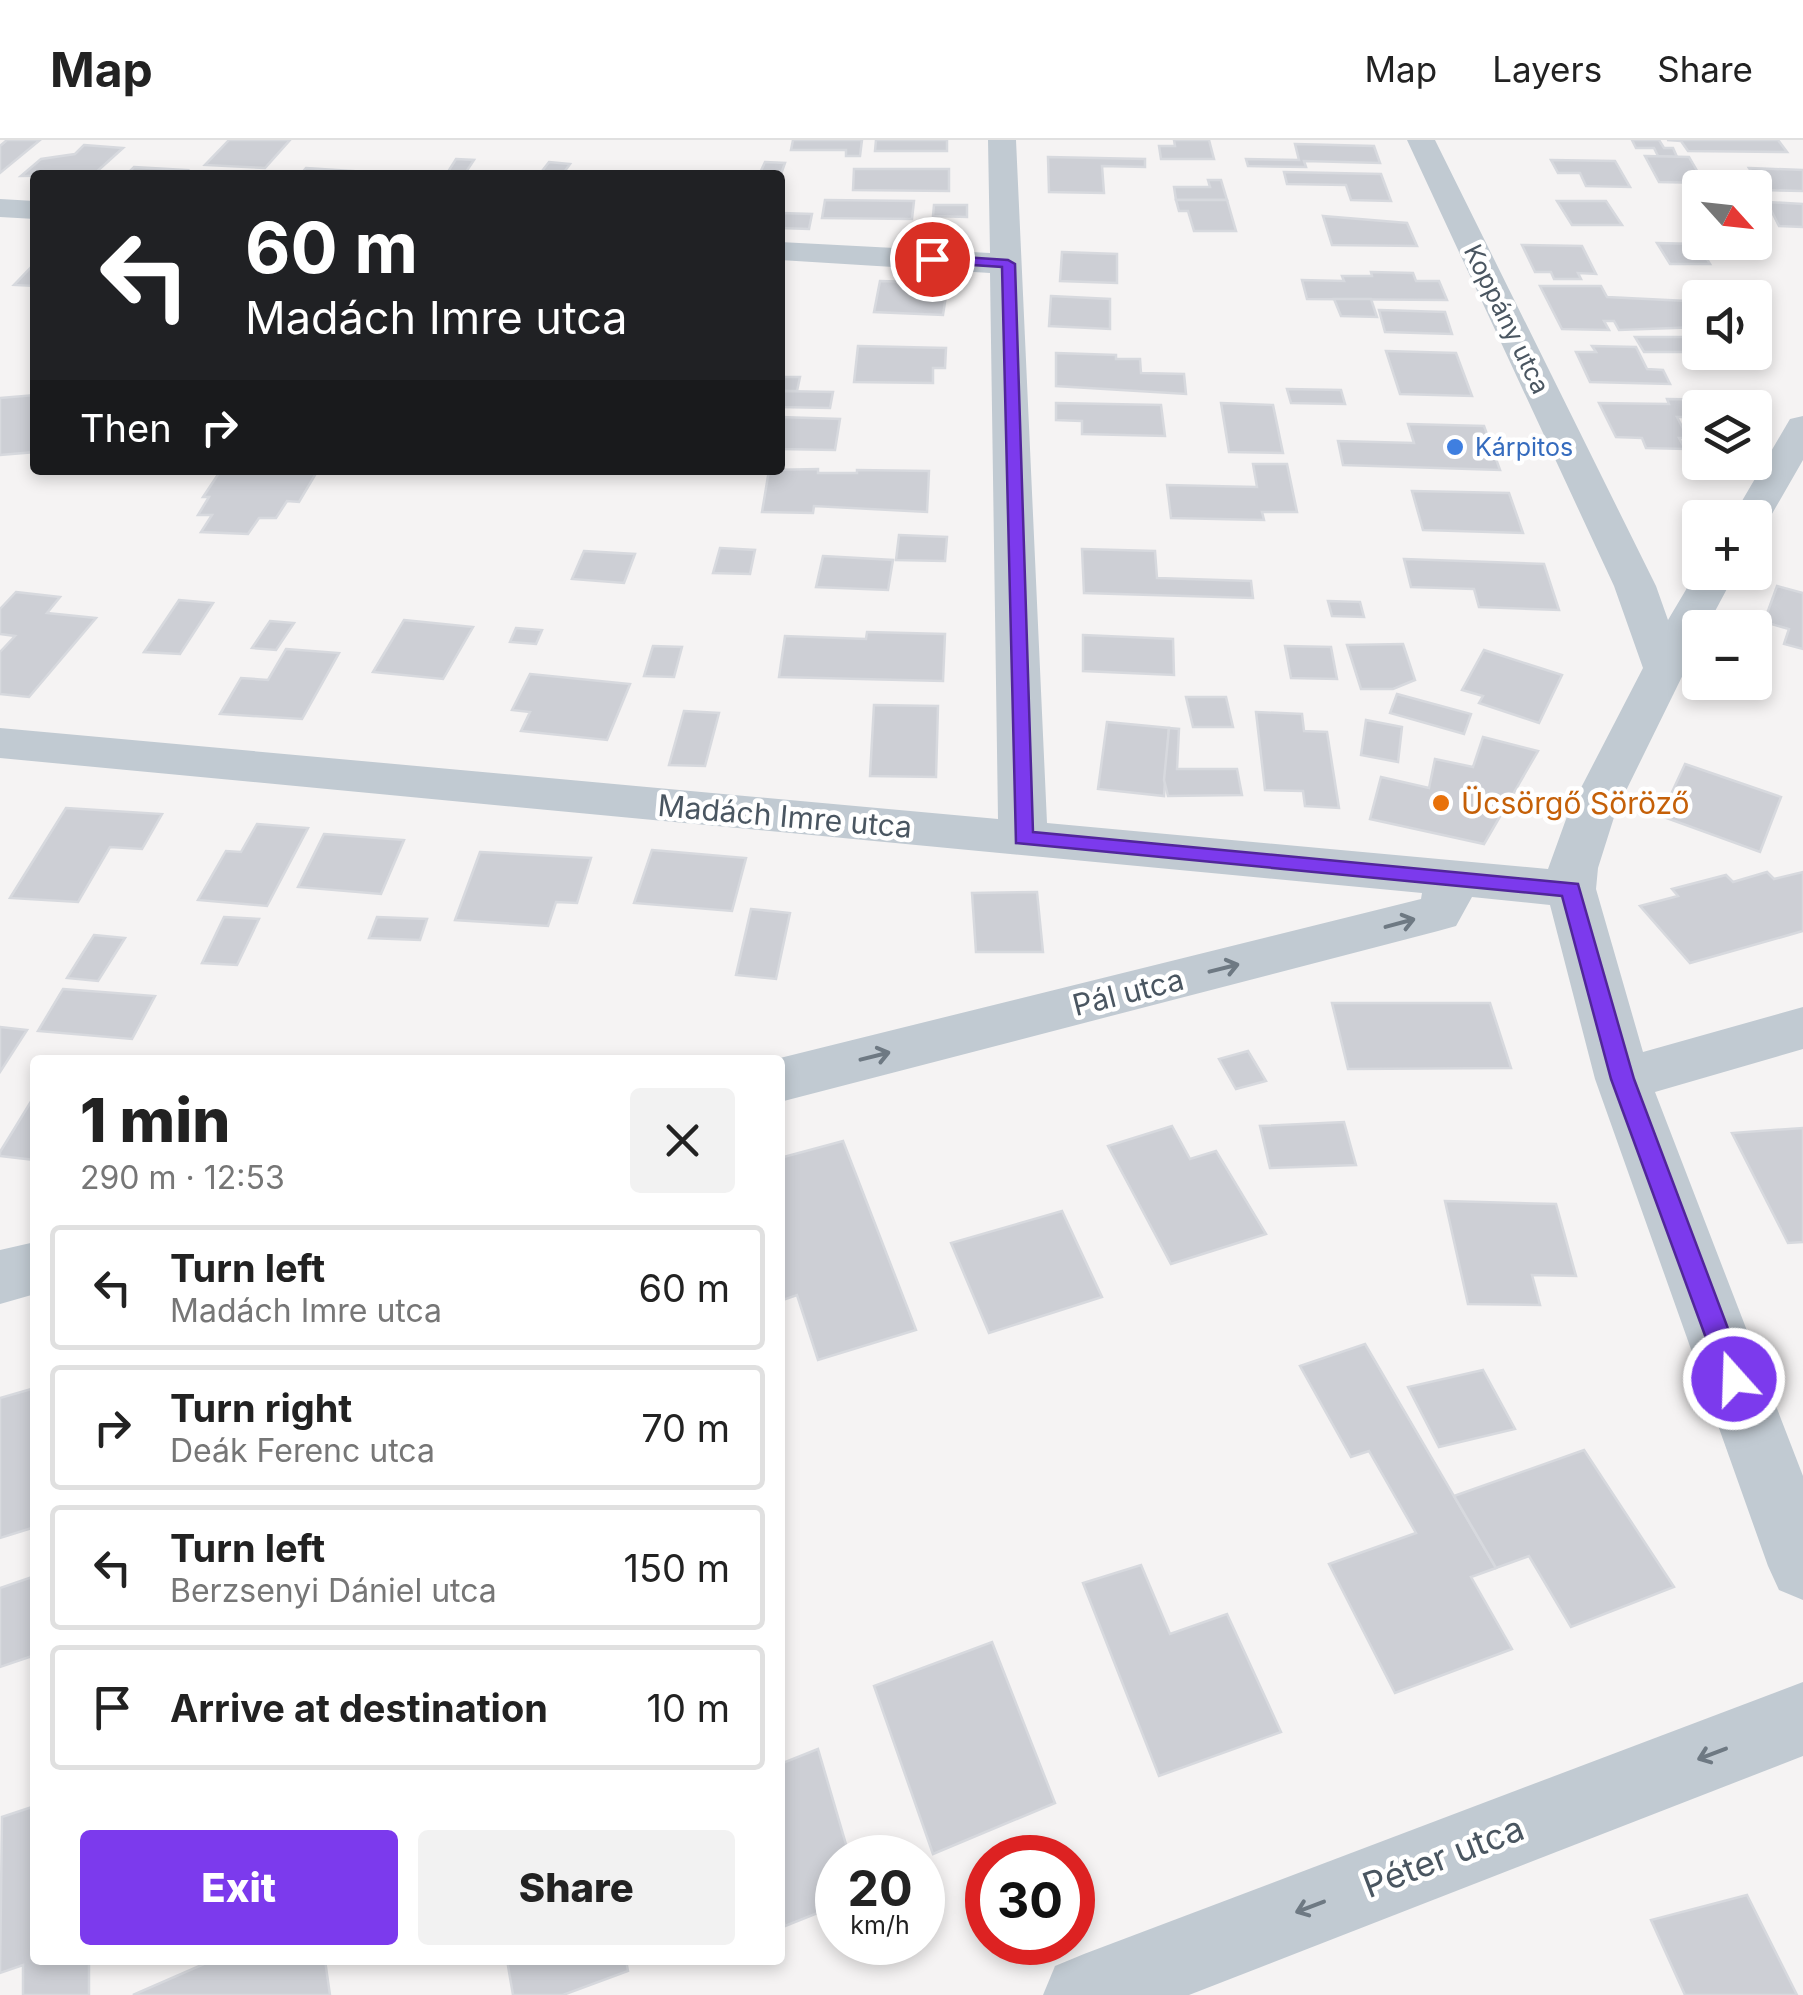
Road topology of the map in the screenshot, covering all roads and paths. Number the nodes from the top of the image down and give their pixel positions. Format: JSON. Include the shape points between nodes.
{"nodes":[{"id":1,"x":1002,"y":140,"type":"edge"},
{"id":2,"x":1421,"y":140,"type":"edge"},
{"id":3,"x":0,"y":208,"type":"edge"},
{"id":4,"x":30,"y":210,"type":"edge"},
{"id":5,"x":785,"y":251,"type":"edge"},
{"id":6,"x":1008,"y":264,"type":"junction"},
{"id":7,"x":1797,"y":451,"type":"edge"},
{"id":8,"x":1763,"y":500,"type":"edge"},
{"id":9,"x":1706,"y":590,"type":"edge"},
{"id":10,"x":1662,"y":665,"type":"junction"},
{"id":11,"x":0,"y":743,"type":"edge"},
{"id":12,"x":1023,"y":838,"type":"junction"},
{"id":13,"x":1448,"y":878,"type":"junction"},
{"id":14,"x":1570,"y":890,"type":"junction"},
{"id":15,"x":1803,"y":1028,"type":"edge"},
{"id":16,"x":785,"y":1079,"type":"edge"},
{"id":17,"x":1623,"y":1079,"type":"junction"},
{"id":18,"x":30,"y":1269,"type":"edge"},
{"id":19,"x":0,"y":1277,"type":"edge"},
{"id":20,"x":1803,"y":1566,"type":"edge"},
{"id":21,"x":1803,"y":1720,"type":"edge"},
{"id":22,"x":1084,"y":1995,"type":"edge"}],
"edges":[{"from":1,"to":6,"type":"street"},
{"from":2,"to":10,"type":"street","name":"Koppány utca","via":[[1635,586]]},
{"from":3,"to":4,"type":"street"},
{"from":5,"to":6,"type":"street"},
{"from":6,"to":12,"type":"street"},
{"from":7,"to":8,"type":"street"},
{"from":9,"to":10,"type":"street"},
{"from":10,"to":14,"type":"street","via":[[1582,830]]},
{"from":11,"to":12,"type":"street","name":"Madách Imre utca"},
{"from":12,"to":13,"type":"street","name":"Madách Imre utca"},
{"from":13,"to":14,"type":"street","name":"Madách Imre utca"},
{"from":16,"to":13,"type":"street","name":"Pál utca","one_way":true,"via":[[1438,913],[1448,900]]},
{"from":14,"to":17,"type":"street"},
{"from":15,"to":17,"type":"street"},
{"from":17,"to":20,"type":"street"},
{"from":18,"to":19,"type":"street"},
{"from":21,"to":22,"type":"street","name":"Péter utca","one_way":true}]}
